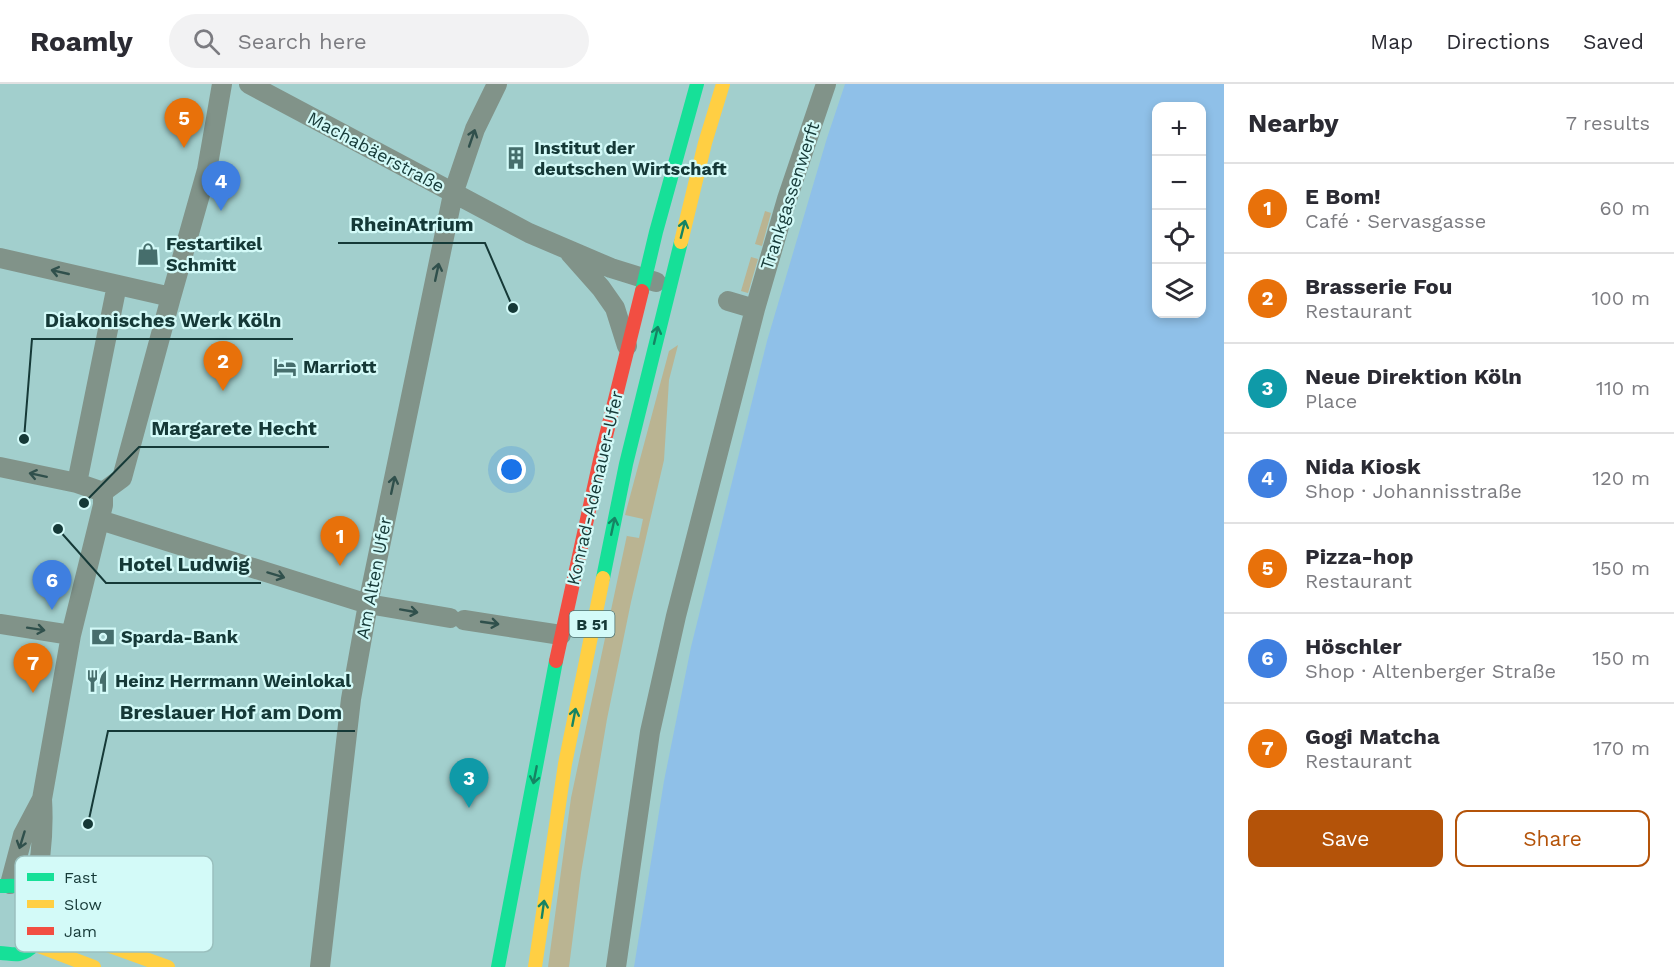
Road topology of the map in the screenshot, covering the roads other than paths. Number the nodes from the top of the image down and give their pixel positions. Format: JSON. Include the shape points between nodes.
{"nodes":[{"id":1,"x":222,"y":84,"type":"edge"},
{"id":2,"x":249,"y":84,"type":"edge"},
{"id":3,"x":497,"y":84,"type":"edge"},
{"id":4,"x":696,"y":84,"type":"edge"},
{"id":5,"x":723,"y":84,"type":"edge"},
{"id":6,"x":826,"y":84,"type":"edge"},
{"id":7,"x":453,"y":194,"type":"junction"},
{"id":8,"x":568,"y":251,"type":"junction"},
{"id":9,"x":0,"y":258,"type":"edge"},
{"id":10,"x":645,"y":279,"type":"junction"},
{"id":11,"x":117,"y":285,"type":"junction"},
{"id":12,"x":669,"y":286,"type":"junction"},
{"id":13,"x":171,"y":297,"type":"junction"},
{"id":14,"x":728,"y":301,"type":"dead end"},
{"id":15,"x":755,"y":309,"type":"junction"},
{"id":16,"x":629,"y":350,"type":"junction"},
{"id":17,"x":0,"y":467,"type":"edge"},
{"id":18,"x":76,"y":483,"type":"junction"},
{"id":19,"x":103,"y":492,"type":"junction"},
{"id":20,"x":100,"y":520,"type":"junction"},
{"id":21,"x":368,"y":604,"type":"junction"},
{"id":22,"x":0,"y":624,"type":"edge"},
{"id":23,"x":71,"y":635,"type":"junction"},
{"id":24,"x":561,"y":635,"type":"junction"},
{"id":25,"x":42,"y":799,"type":"junction"},
{"id":26,"x":15,"y":856,"type":"edge"},
{"id":27,"x":41,"y":856,"type":"edge"},
{"id":28,"x":15,"y":857,"type":"edge"},
{"id":29,"x":5,"y":885,"type":"edge"},
{"id":30,"x":23,"y":952,"type":"edge"},
{"id":31,"x":54,"y":952,"type":"edge"},
{"id":32,"x":126,"y":952,"type":"edge"},
{"id":33,"x":2,"y":958,"type":"edge"},
{"id":34,"x":94,"y":967,"type":"edge"},
{"id":35,"x":168,"y":967,"type":"edge"},
{"id":36,"x":320,"y":967,"type":"edge"},
{"id":37,"x":498,"y":967,"type":"edge"},
{"id":38,"x":535,"y":967,"type":"edge"},
{"id":39,"x":616,"y":967,"type":"edge"}],
"edges":[{"from":1,"to":13,"type":"street","via":[[207,170]]},
{"from":2,"to":7,"type":"street","name":"Machabäerstraße"},
{"from":7,"to":3,"type":"street","name":"Am Alten Ufer","one_way":true,"via":[[475,129]]},
{"from":4,"to":10,"type":"main road","name":"Konrad-Adenauer-Ufer","number":"B 51"},
{"from":12,"to":5,"type":"main road","name":"Konrad-Adenauer-Ufer","number":"B 51","one_way":true},
{"from":6,"to":15,"type":"street","name":"Trankgassenwerft"},
{"from":7,"to":8,"type":"street","name":"Machabäerstraße"},
{"from":21,"to":7,"type":"street","name":"Am Alten Ufer","one_way":true},
{"from":8,"to":10,"type":"street","name":"Machabäerstraße"},
{"from":8,"to":16,"type":"street","name":"Machabäerstraße","via":[[615,308]]},
{"from":11,"to":9,"type":"street","one_way":true},
{"from":10,"to":12,"type":"street","name":"Machabäerstraße"},
{"from":10,"to":16,"type":"main road","name":"Konrad-Adenauer-Ufer","number":"B 51"},
{"from":11,"to":13,"type":"street"},
{"from":11,"to":18,"type":"street"},
{"from":38,"to":12,"type":"main road","name":"Konrad-Adenauer-Ufer","number":"B 51","one_way":true,"via":[[565,764],[588,644]]},
{"from":13,"to":19,"type":"street","via":[[122,478]]},
{"from":14,"to":15,"type":"street"},
{"from":15,"to":39,"type":"street","name":"Trankgassenwerft","via":[[692,549],[650,732]]},
{"from":16,"to":24,"type":"main road","name":"Konrad-Adenauer-Ufer","number":"B 51"},
{"from":18,"to":17,"type":"street","one_way":true},
{"from":18,"to":19,"type":"street"},
{"from":19,"to":20,"type":"street"},
{"from":20,"to":21,"type":"street","one_way":true},
{"from":20,"to":23,"type":"street"},
{"from":21,"to":24,"type":"street","one_way":true},
{"from":21,"to":36,"type":"street","name":"Am Alten Ufer","via":[[351,699]]},
{"from":22,"to":23,"type":"street","one_way":true},
{"from":23,"to":25,"type":"street"},
{"from":24,"to":37,"type":"main road","name":"Konrad-Adenauer-Ufer","number":"B 51","one_way":true},
{"from":25,"to":26,"type":"street","one_way":true},
{"from":25,"to":27,"type":"street"},
{"from":28,"to":29,"type":"street","one_way":true},
{"from":30,"to":33,"type":"main road"},
{"from":31,"to":34,"type":"main road"},
{"from":32,"to":35,"type":"main road"}]}
